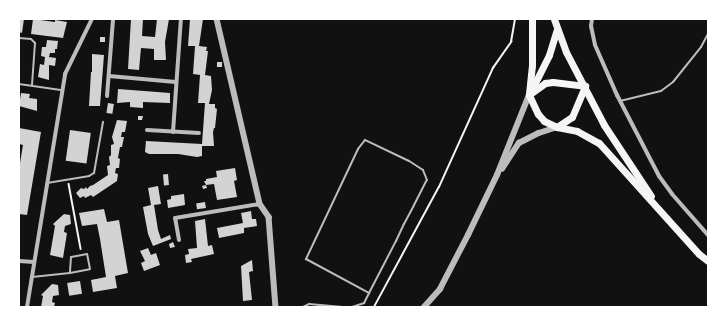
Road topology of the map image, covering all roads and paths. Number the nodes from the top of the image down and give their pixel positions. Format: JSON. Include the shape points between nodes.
{"nodes":[{"id":1,"x":92,"y":19,"type":"edge"},
{"id":2,"x":113,"y":19,"type":"edge"},
{"id":3,"x":181,"y":19,"type":"edge"},
{"id":4,"x":217,"y":19,"type":"edge"},
{"id":5,"x":515,"y":19,"type":"edge"},
{"id":6,"x":532,"y":19,"type":"edge"},
{"id":7,"x":554,"y":19,"type":"edge"},
{"id":8,"x":592,"y":19,"type":"edge"},
{"id":9,"x":557,"y":29,"type":"junction"},
{"id":10,"x":708,"y":34,"type":"edge"},
{"id":11,"x":19,"y":38,"type":"edge"},
{"id":12,"x":109,"y":76,"type":"junction"},
{"id":13,"x":176,"y":82,"type":"junction"},
{"id":14,"x":19,"y":84,"type":"edge"},
{"id":15,"x":32,"y":85,"type":"junction"},
{"id":16,"x":585,"y":86,"type":"junction"},
{"id":17,"x":62,"y":91,"type":"junction"},
{"id":18,"x":529,"y":95,"type":"junction"},
{"id":19,"x":107,"y":96,"type":"dead end"},
{"id":20,"x":620,"y":100,"type":"junction"},
{"id":21,"x":103,"y":122,"type":"dead end"},
{"id":22,"x":556,"y":127,"type":"junction"},
{"id":23,"x":147,"y":130,"type":"dead end"},
{"id":24,"x":172,"y":132,"type":"junction"},
{"id":25,"x":199,"y":133,"type":"dead end"},
{"id":26,"x":497,"y":175,"type":"junction"},
{"id":27,"x":68,"y":179,"type":"junction"},
{"id":28,"x":47,"y":182,"type":"junction"},
{"id":29,"x":260,"y":204,"type":"junction"},
{"id":30,"x":664,"y":216,"type":"junction"},
{"id":31,"x":708,"y":235,"type":"edge"},
{"id":32,"x":179,"y":240,"type":"dead end"},
{"id":33,"x":82,"y":255,"type":"junction"},
{"id":34,"x":19,"y":261,"type":"edge"},
{"id":35,"x":708,"y":261,"type":"edge"},
{"id":36,"x":34,"y":262,"type":"junction"},
{"id":37,"x":70,"y":272,"type":"junction"},
{"id":38,"x":32,"y":277,"type":"junction"},
{"id":39,"x":369,"y":293,"type":"junction"},
{"id":40,"x":322,"y":306,"type":"edge"},
{"id":41,"x":27,"y":307,"type":"edge"},
{"id":42,"x":276,"y":307,"type":"edge"},
{"id":43,"x":303,"y":307,"type":"edge"},
{"id":44,"x":343,"y":307,"type":"edge"},
{"id":45,"x":352,"y":307,"type":"edge"},
{"id":46,"x":374,"y":307,"type":"edge"},
{"id":47,"x":424,"y":307,"type":"edge"}],
"edges":[{"from":1,"to":17,"type":"street","via":[[66,74]]},
{"from":2,"to":12,"type":"street"},
{"from":3,"to":13,"type":"street"},
{"from":4,"to":29,"type":"street"},
{"from":5,"to":46,"type":"path","via":[[511,42],[493,68],[439,187]]},
{"from":6,"to":18,"type":"main road"},
{"from":7,"to":9,"type":"main road"},
{"from":8,"to":20,"type":"street","via":[[595,45]]},
{"from":9,"to":16,"type":"main road","via":[[566,52]]},
{"from":9,"to":18,"type":"main road","via":[[549,55]]},
{"from":10,"to":20,"type":"lane","via":[[701,47],[673,82],[661,91]]},
{"from":11,"to":15,"type":"lane","via":[[31,39],[35,43]]},
{"from":12,"to":13,"type":"street"},
{"from":12,"to":19,"type":"street"},
{"from":13,"to":24,"type":"street"},
{"from":14,"to":15,"type":"lane"},
{"from":15,"to":17,"type":"lane"},
{"from":16,"to":18,"type":"main road","via":[[553,82],[539,87]]},
{"from":16,"to":22,"type":"main road","via":[[572,117]]},
{"from":16,"to":30,"type":"main road","via":[[604,125]]},
{"from":17,"to":28,"type":"street"},
{"from":18,"to":22,"type":"main road","via":[[538,114],[544,121]]},
{"from":18,"to":26,"type":"street"},
{"from":20,"to":31,"type":"street","via":[[659,176]]},
{"from":21,"to":27,"type":"lane","via":[[94,173]]},
{"from":22,"to":26,"type":"street","via":[[539,132],[519,143]]},
{"from":22,"to":30,"type":"main road","via":[[577,131],[599,143]]},
{"from":23,"to":24,"type":"street"},
{"from":24,"to":25,"type":"street"},
{"from":26,"to":47,"type":"street","via":[[440,289]]},
{"from":27,"to":28,"type":"lane"},
{"from":27,"to":33,"type":"path"},
{"from":28,"to":36,"type":"street"},
{"from":29,"to":32,"type":"street","via":[[175,218]]},
{"from":29,"to":42,"type":"street","via":[[269,217]]},
{"from":30,"to":35,"type":"main road"},
{"from":33,"to":37,"type":"lane","via":[[70,257]]},
{"from":33,"to":37,"type":"lane","via":[[87,254],[90,269]]},
{"from":34,"to":36,"type":"street"},
{"from":36,"to":38,"type":"street"},
{"from":37,"to":38,"type":"lane"},
{"from":38,"to":41,"type":"street"},
{"from":39,"to":39,"type":"lane","via":[[427,180],[423,170],[365,140],[358,148],[306,259]]},
{"from":39,"to":45,"type":"lane","via":[[364,303]]},
{"from":40,"to":43,"type":"lane","via":[[309,304]]},
{"from":40,"to":44,"type":"lane"}]}
